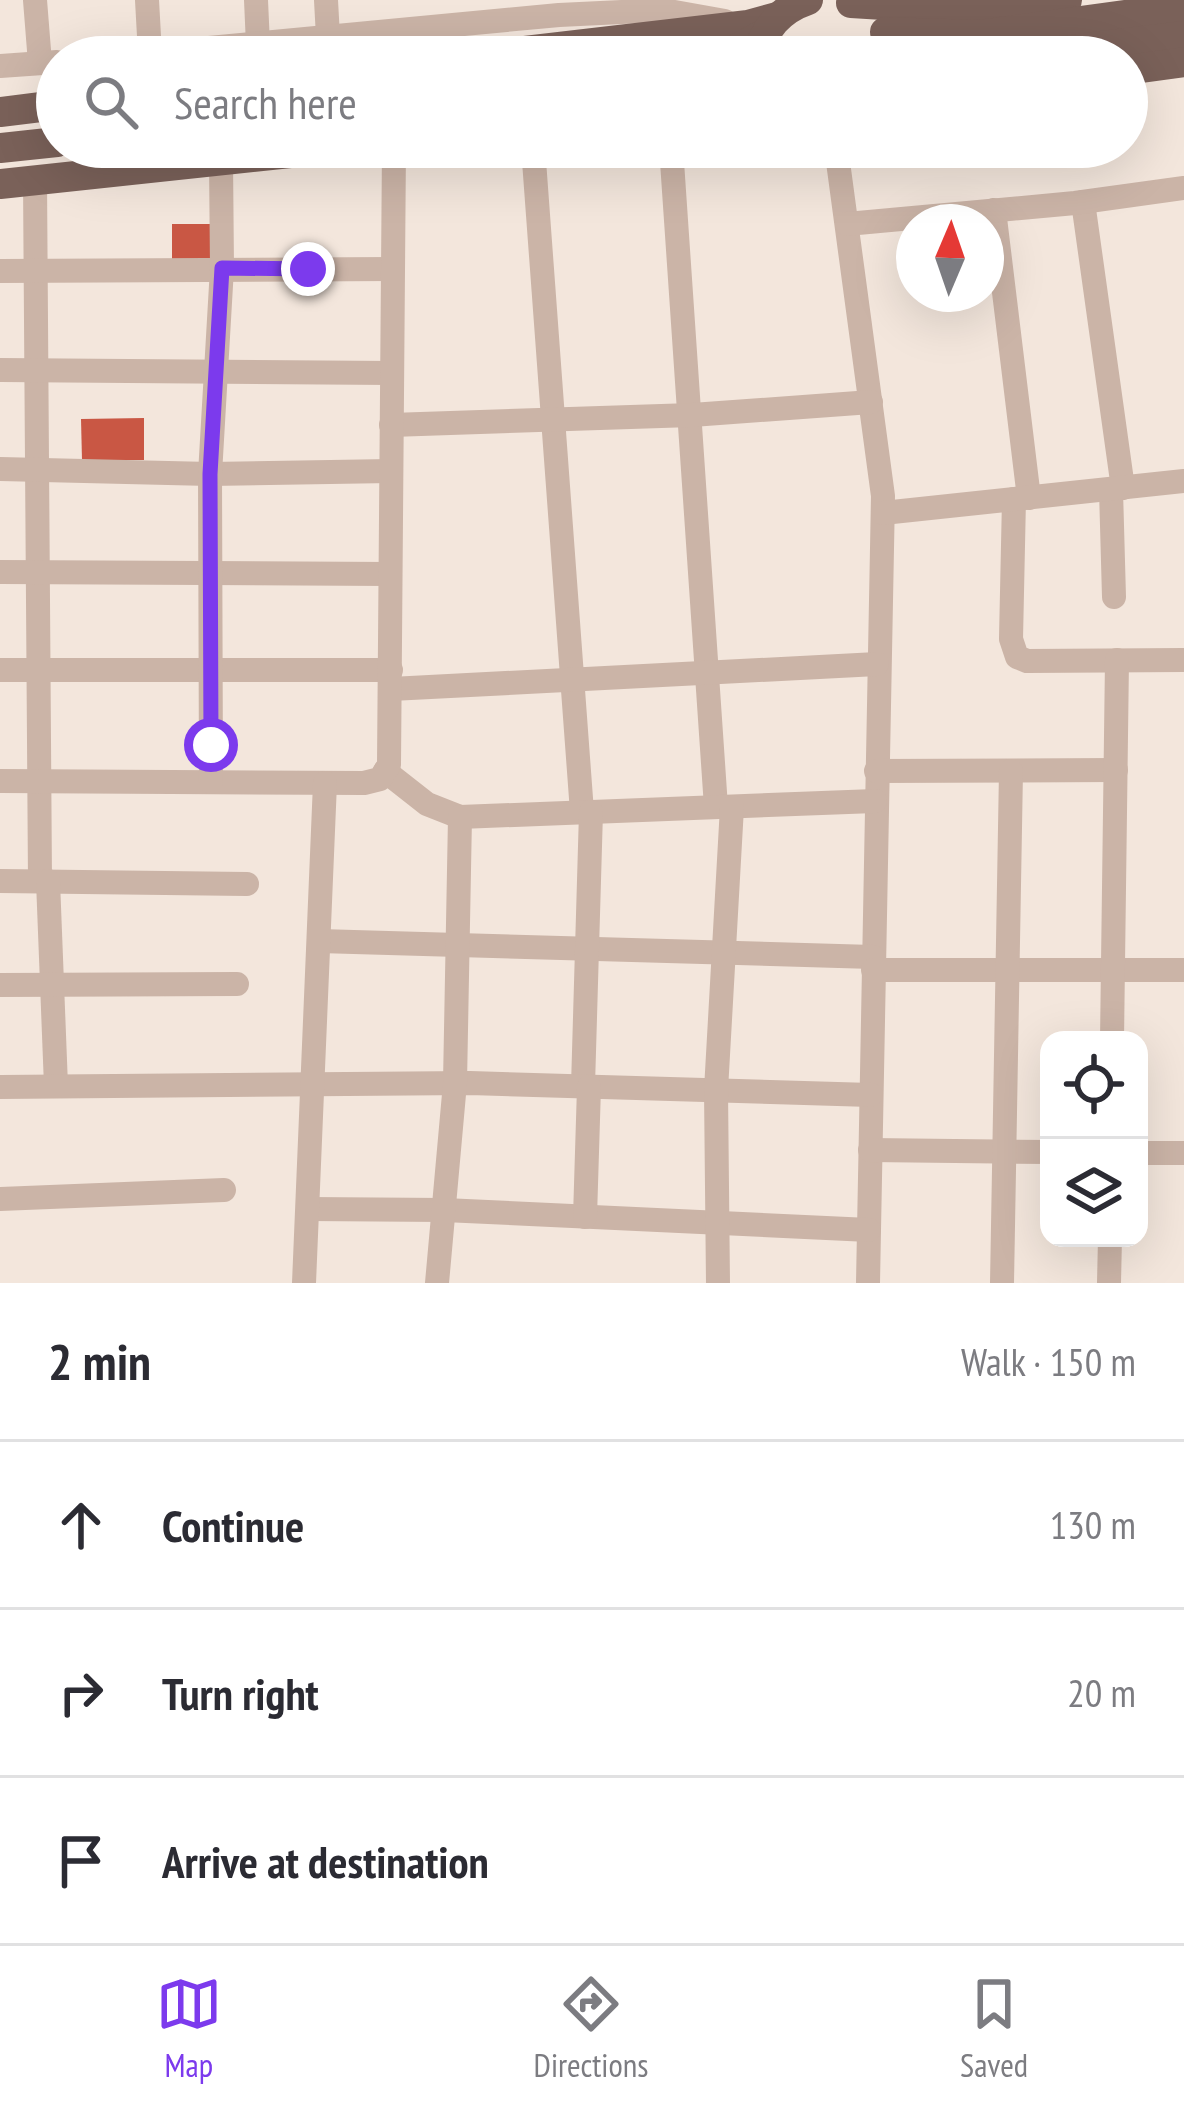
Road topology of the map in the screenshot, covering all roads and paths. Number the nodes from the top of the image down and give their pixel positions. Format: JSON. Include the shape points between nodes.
{"nodes":[{"id":1,"x":35,"y":0,"type":"edge"},
{"id":2,"x":147,"y":0,"type":"edge"},
{"id":3,"x":256,"y":0,"type":"edge"},
{"id":4,"x":326,"y":0,"type":"edge"},
{"id":5,"x":808,"y":0,"type":"edge"},
{"id":6,"x":1066,"y":0,"type":"edge"},
{"id":7,"x":845,"y":2,"type":"edge"},
{"id":8,"x":663,"y":5,"type":"edge"},
{"id":9,"x":1184,"y":7,"type":"edge"},
{"id":10,"x":559,"y":8,"type":"edge"},
{"id":11,"x":438,"y":12,"type":"edge"},
{"id":12,"x":761,"y":33,"type":"edge"},
{"id":13,"x":42,"y":36,"type":"edge"},
{"id":14,"x":149,"y":36,"type":"edge"},
{"id":15,"x":258,"y":36,"type":"edge"},
{"id":16,"x":328,"y":36,"type":"edge"},
{"id":17,"x":332,"y":36,"type":"edge"},
{"id":18,"x":725,"y":36,"type":"edge"},
{"id":19,"x":884,"y":36,"type":"edge"},
{"id":20,"x":962,"y":36,"type":"edge"},
{"id":21,"x":1184,"y":36,"type":"edge"},
{"id":22,"x":1148,"y":40,"type":"edge"},
{"id":23,"x":1184,"y":62,"type":"edge"},
{"id":24,"x":36,"y":64,"type":"edge"},
{"id":25,"x":0,"y":67,"type":"edge"},
{"id":26,"x":1148,"y":67,"type":"edge"},
{"id":27,"x":36,"y":108,"type":"edge"},
{"id":28,"x":0,"y":112,"type":"edge"},
{"id":29,"x":36,"y":144,"type":"edge"},
{"id":30,"x":0,"y":148,"type":"edge"},
{"id":31,"x":147,"y":168,"type":"edge"},
{"id":32,"x":221,"y":168,"type":"edge"},
{"id":33,"x":394,"y":168,"type":"edge"},
{"id":34,"x":535,"y":168,"type":"edge"},
{"id":35,"x":673,"y":168,"type":"edge"},
{"id":36,"x":839,"y":168,"type":"edge"},
{"id":37,"x":35,"y":180,"type":"junction"},
{"id":38,"x":0,"y":184,"type":"edge"},
{"id":39,"x":1184,"y":188,"type":"edge"},
{"id":40,"x":1083,"y":202,"type":"junction"},
{"id":41,"x":1004,"y":209,"type":"edge"},
{"id":42,"x":896,"y":219,"type":"edge"},
{"id":43,"x":847,"y":224,"type":"junction"},
{"id":44,"x":222,"y":268,"type":"junction"},
{"id":45,"x":393,"y":269,"type":"junction"},
{"id":46,"x":38,"y":271,"type":"junction"},
{"id":47,"x":0,"y":272,"type":"edge"},
{"id":48,"x":1004,"y":312,"type":"edge"},
{"id":49,"x":0,"y":370,"type":"edge"},
{"id":50,"x":38,"y":370,"type":"junction"},
{"id":51,"x":218,"y":372,"type":"junction"},
{"id":52,"x":392,"y":373,"type":"junction"},
{"id":53,"x":871,"y":402,"type":"junction"},
{"id":54,"x":692,"y":415,"type":"junction"},
{"id":55,"x":553,"y":419,"type":"junction"},
{"id":56,"x":392,"y":425,"type":"junction"},
{"id":57,"x":0,"y":469,"type":"edge"},
{"id":58,"x":37,"y":470,"type":"junction"},
{"id":59,"x":391,"y":471,"type":"junction"},
{"id":60,"x":210,"y":474,"type":"junction"},
{"id":61,"x":1184,"y":481,"type":"edge"},
{"id":62,"x":1117,"y":489,"type":"junction"},
{"id":63,"x":1021,"y":498,"type":"junction"},
{"id":64,"x":883,"y":513,"type":"junction"},
{"id":65,"x":0,"y":572,"type":"edge"},
{"id":66,"x":36,"y":572,"type":"junction"},
{"id":67,"x":210,"y":573,"type":"junction"},
{"id":68,"x":390,"y":574,"type":"junction"},
{"id":69,"x":1114,"y":597,"type":"dead end"},
{"id":70,"x":1117,"y":660,"type":"junction"},
{"id":71,"x":1184,"y":660,"type":"edge"},
{"id":72,"x":878,"y":664,"type":"junction"},
{"id":73,"x":0,"y":670,"type":"edge"},
{"id":74,"x":212,"y":670,"type":"junction"},
{"id":75,"x":37,"y":671,"type":"junction"},
{"id":76,"x":707,"y":673,"type":"junction"},
{"id":77,"x":391,"y":679,"type":"junction"},
{"id":78,"x":572,"y":682,"type":"junction"},
{"id":79,"x":1116,"y":770,"type":"junction"},
{"id":80,"x":385,"y":771,"type":"junction"},
{"id":81,"x":876,"y":771,"type":"junction"},
{"id":82,"x":1011,"y":771,"type":"junction"},
{"id":83,"x":38,"y":780,"type":"junction"},
{"id":84,"x":0,"y":781,"type":"edge"},
{"id":85,"x":211,"y":782,"type":"junction"},
{"id":86,"x":325,"y":783,"type":"junction"},
{"id":87,"x":875,"y":801,"type":"junction"},
{"id":88,"x":724,"y":807,"type":"junction"},
{"id":89,"x":587,"y":812,"type":"junction"},
{"id":90,"x":460,"y":817,"type":"junction"},
{"id":91,"x":0,"y":880,"type":"edge"},
{"id":92,"x":44,"y":881,"type":"junction"},
{"id":93,"x":247,"y":884,"type":"dead end"},
{"id":94,"x":319,"y":941,"type":"junction"},
{"id":95,"x":458,"y":943,"type":"junction"},
{"id":96,"x":587,"y":946,"type":"junction"},
{"id":97,"x":724,"y":950,"type":"junction"},
{"id":98,"x":873,"y":964,"type":"junction"},
{"id":99,"x":1009,"y":970,"type":"junction"},
{"id":100,"x":1113,"y":970,"type":"junction"},
{"id":101,"x":1184,"y":970,"type":"edge"},
{"id":102,"x":237,"y":984,"type":"dead end"},
{"id":103,"x":0,"y":985,"type":"edge"},
{"id":104,"x":52,"y":985,"type":"junction"},
{"id":105,"x":1112,"y":1031,"type":"edge"},
{"id":106,"x":455,"y":1083,"type":"junction"},
{"id":107,"x":314,"y":1084,"type":"junction"},
{"id":108,"x":586,"y":1086,"type":"junction"},
{"id":109,"x":0,"y":1087,"type":"edge"},
{"id":110,"x":56,"y":1087,"type":"junction"},
{"id":111,"x":716,"y":1090,"type":"junction"},
{"id":112,"x":871,"y":1095,"type":"junction"},
{"id":113,"x":870,"y":1150,"type":"junction"},
{"id":114,"x":1005,"y":1151,"type":"junction"},
{"id":115,"x":1040,"y":1152,"type":"edge"},
{"id":116,"x":1148,"y":1154,"type":"edge"},
{"id":117,"x":1184,"y":1154,"type":"edge"},
{"id":118,"x":224,"y":1190,"type":"dead end"},
{"id":119,"x":0,"y":1199,"type":"edge"},
{"id":120,"x":308,"y":1209,"type":"junction"},
{"id":121,"x":444,"y":1210,"type":"junction"},
{"id":122,"x":585,"y":1217,"type":"junction"},
{"id":123,"x":718,"y":1223,"type":"junction"},
{"id":124,"x":869,"y":1231,"type":"junction"},
{"id":125,"x":1110,"y":1247,"type":"edge"},
{"id":126,"x":304,"y":1283,"type":"edge"},
{"id":127,"x":437,"y":1283,"type":"edge"},
{"id":128,"x":718,"y":1283,"type":"edge"},
{"id":129,"x":868,"y":1283,"type":"edge"},
{"id":130,"x":1002,"y":1283,"type":"edge"},
{"id":131,"x":1109,"y":1283,"type":"edge"}],
"edges":[{"from":1,"to":13,"type":"street"},
{"from":2,"to":14,"type":"street"},
{"from":3,"to":15,"type":"street"},
{"from":4,"to":16,"type":"street"},
{"from":5,"to":12,"type":"main road"},
{"from":6,"to":7,"type":"main road","via":[[982,11]]},
{"from":7,"to":19,"type":"main road","via":[[871,15]]},
{"from":8,"to":10,"type":"street"},
{"from":8,"to":12,"type":"street"},
{"from":9,"to":20,"type":"main road"},
{"from":10,"to":11,"type":"street"},
{"from":11,"to":17,"type":"street"},
{"from":12,"to":18,"type":"main road"},
{"from":21,"to":22,"type":"main road"},
{"from":23,"to":26,"type":"main road"},
{"from":24,"to":25,"type":"street"},
{"from":27,"to":28,"type":"main road"},
{"from":29,"to":30,"type":"main road"},
{"from":31,"to":37,"type":"main road"},
{"from":32,"to":44,"type":"street"},
{"from":33,"to":45,"type":"street"},
{"from":34,"to":55,"type":"street"},
{"from":35,"to":54,"type":"street"},
{"from":36,"to":43,"type":"street"},
{"from":37,"to":38,"type":"main road"},
{"from":37,"to":46,"type":"street"},
{"from":39,"to":40,"type":"street"},
{"from":40,"to":41,"type":"street"},
{"from":40,"to":62,"type":"street"},
{"from":42,"to":43,"type":"street"},
{"from":43,"to":53,"type":"street"},
{"from":44,"to":45,"type":"street"},
{"from":44,"to":46,"type":"street"},
{"from":44,"to":51,"type":"street"},
{"from":45,"to":52,"type":"street"},
{"from":46,"to":47,"type":"street"},
{"from":46,"to":50,"type":"street"},
{"from":48,"to":63,"type":"street"},
{"from":49,"to":50,"type":"street"},
{"from":50,"to":51,"type":"street"},
{"from":50,"to":58,"type":"street"},
{"from":51,"to":52,"type":"street"},
{"from":51,"to":60,"type":"street"},
{"from":52,"to":56,"type":"street"},
{"from":53,"to":54,"type":"street"},
{"from":53,"to":64,"type":"street"},
{"from":54,"to":55,"type":"street"},
{"from":54,"to":76,"type":"street"},
{"from":55,"to":56,"type":"street"},
{"from":55,"to":78,"type":"street"},
{"from":56,"to":59,"type":"street"},
{"from":57,"to":58,"type":"street"},
{"from":58,"to":60,"type":"street"},
{"from":58,"to":66,"type":"street"},
{"from":59,"to":60,"type":"street"},
{"from":59,"to":68,"type":"street"},
{"from":60,"to":67,"type":"street"},
{"from":61,"to":62,"type":"street"},
{"from":62,"to":63,"type":"street"},
{"from":62,"to":69,"type":"street"},
{"from":63,"to":64,"type":"street"},
{"from":63,"to":70,"type":"street","via":[[1012,650],[1027,661]]},
{"from":64,"to":72,"type":"street"},
{"from":65,"to":66,"type":"street"},
{"from":66,"to":67,"type":"street"},
{"from":66,"to":75,"type":"street"},
{"from":67,"to":68,"type":"street"},
{"from":67,"to":74,"type":"street"},
{"from":68,"to":77,"type":"street"},
{"from":70,"to":71,"type":"street"},
{"from":70,"to":79,"type":"street"},
{"from":72,"to":76,"type":"street"},
{"from":72,"to":81,"type":"street"},
{"from":73,"to":75,"type":"street"},
{"from":74,"to":75,"type":"street"},
{"from":74,"to":77,"type":"street"},
{"from":74,"to":85,"type":"street"},
{"from":75,"to":83,"type":"street"},
{"from":76,"to":78,"type":"street"},
{"from":76,"to":88,"type":"street"},
{"from":77,"to":78,"type":"street"},
{"from":77,"to":80,"type":"street"},
{"from":78,"to":89,"type":"street"},
{"from":79,"to":82,"type":"street"},
{"from":79,"to":100,"type":"street"},
{"from":80,"to":86,"type":"street","via":[[364,783]]},
{"from":80,"to":90,"type":"street","via":[[427,804]]},
{"from":81,"to":82,"type":"street"},
{"from":81,"to":87,"type":"street"},
{"from":82,"to":99,"type":"street"},
{"from":83,"to":84,"type":"street"},
{"from":83,"to":85,"type":"street"},
{"from":83,"to":92,"type":"street"},
{"from":85,"to":86,"type":"street"},
{"from":86,"to":94,"type":"street"},
{"from":87,"to":88,"type":"street"},
{"from":87,"to":98,"type":"street"},
{"from":88,"to":89,"type":"street"},
{"from":88,"to":97,"type":"street"},
{"from":89,"to":90,"type":"street"},
{"from":89,"to":96,"type":"street"},
{"from":90,"to":95,"type":"street"},
{"from":91,"to":92,"type":"street"},
{"from":92,"to":93,"type":"street"},
{"from":92,"to":104,"type":"street"},
{"from":94,"to":95,"type":"street"},
{"from":94,"to":107,"type":"street"},
{"from":95,"to":96,"type":"street"},
{"from":95,"to":106,"type":"street"},
{"from":96,"to":97,"type":"street"},
{"from":96,"to":108,"type":"street"},
{"from":97,"to":98,"type":"street"},
{"from":97,"to":111,"type":"street"},
{"from":98,"to":99,"type":"street"},
{"from":98,"to":112,"type":"street"},
{"from":99,"to":100,"type":"street"},
{"from":99,"to":114,"type":"street"},
{"from":100,"to":101,"type":"street"},
{"from":100,"to":105,"type":"street"},
{"from":102,"to":104,"type":"street"},
{"from":103,"to":104,"type":"street"},
{"from":104,"to":110,"type":"street"},
{"from":106,"to":107,"type":"street"},
{"from":106,"to":108,"type":"street"},
{"from":106,"to":121,"type":"street"},
{"from":107,"to":110,"type":"street"},
{"from":107,"to":120,"type":"street"},
{"from":108,"to":111,"type":"street"},
{"from":108,"to":122,"type":"street"},
{"from":109,"to":110,"type":"street"},
{"from":111,"to":112,"type":"street"},
{"from":111,"to":123,"type":"street"},
{"from":112,"to":113,"type":"street"},
{"from":113,"to":114,"type":"street"},
{"from":113,"to":124,"type":"street"},
{"from":114,"to":115,"type":"street"},
{"from":114,"to":130,"type":"street"},
{"from":116,"to":117,"type":"street"},
{"from":118,"to":119,"type":"street"},
{"from":120,"to":121,"type":"street"},
{"from":120,"to":126,"type":"street"},
{"from":121,"to":122,"type":"street"},
{"from":121,"to":127,"type":"street"},
{"from":122,"to":123,"type":"street"},
{"from":123,"to":124,"type":"street"},
{"from":123,"to":128,"type":"street"},
{"from":124,"to":129,"type":"street"},
{"from":125,"to":131,"type":"street"}]}
